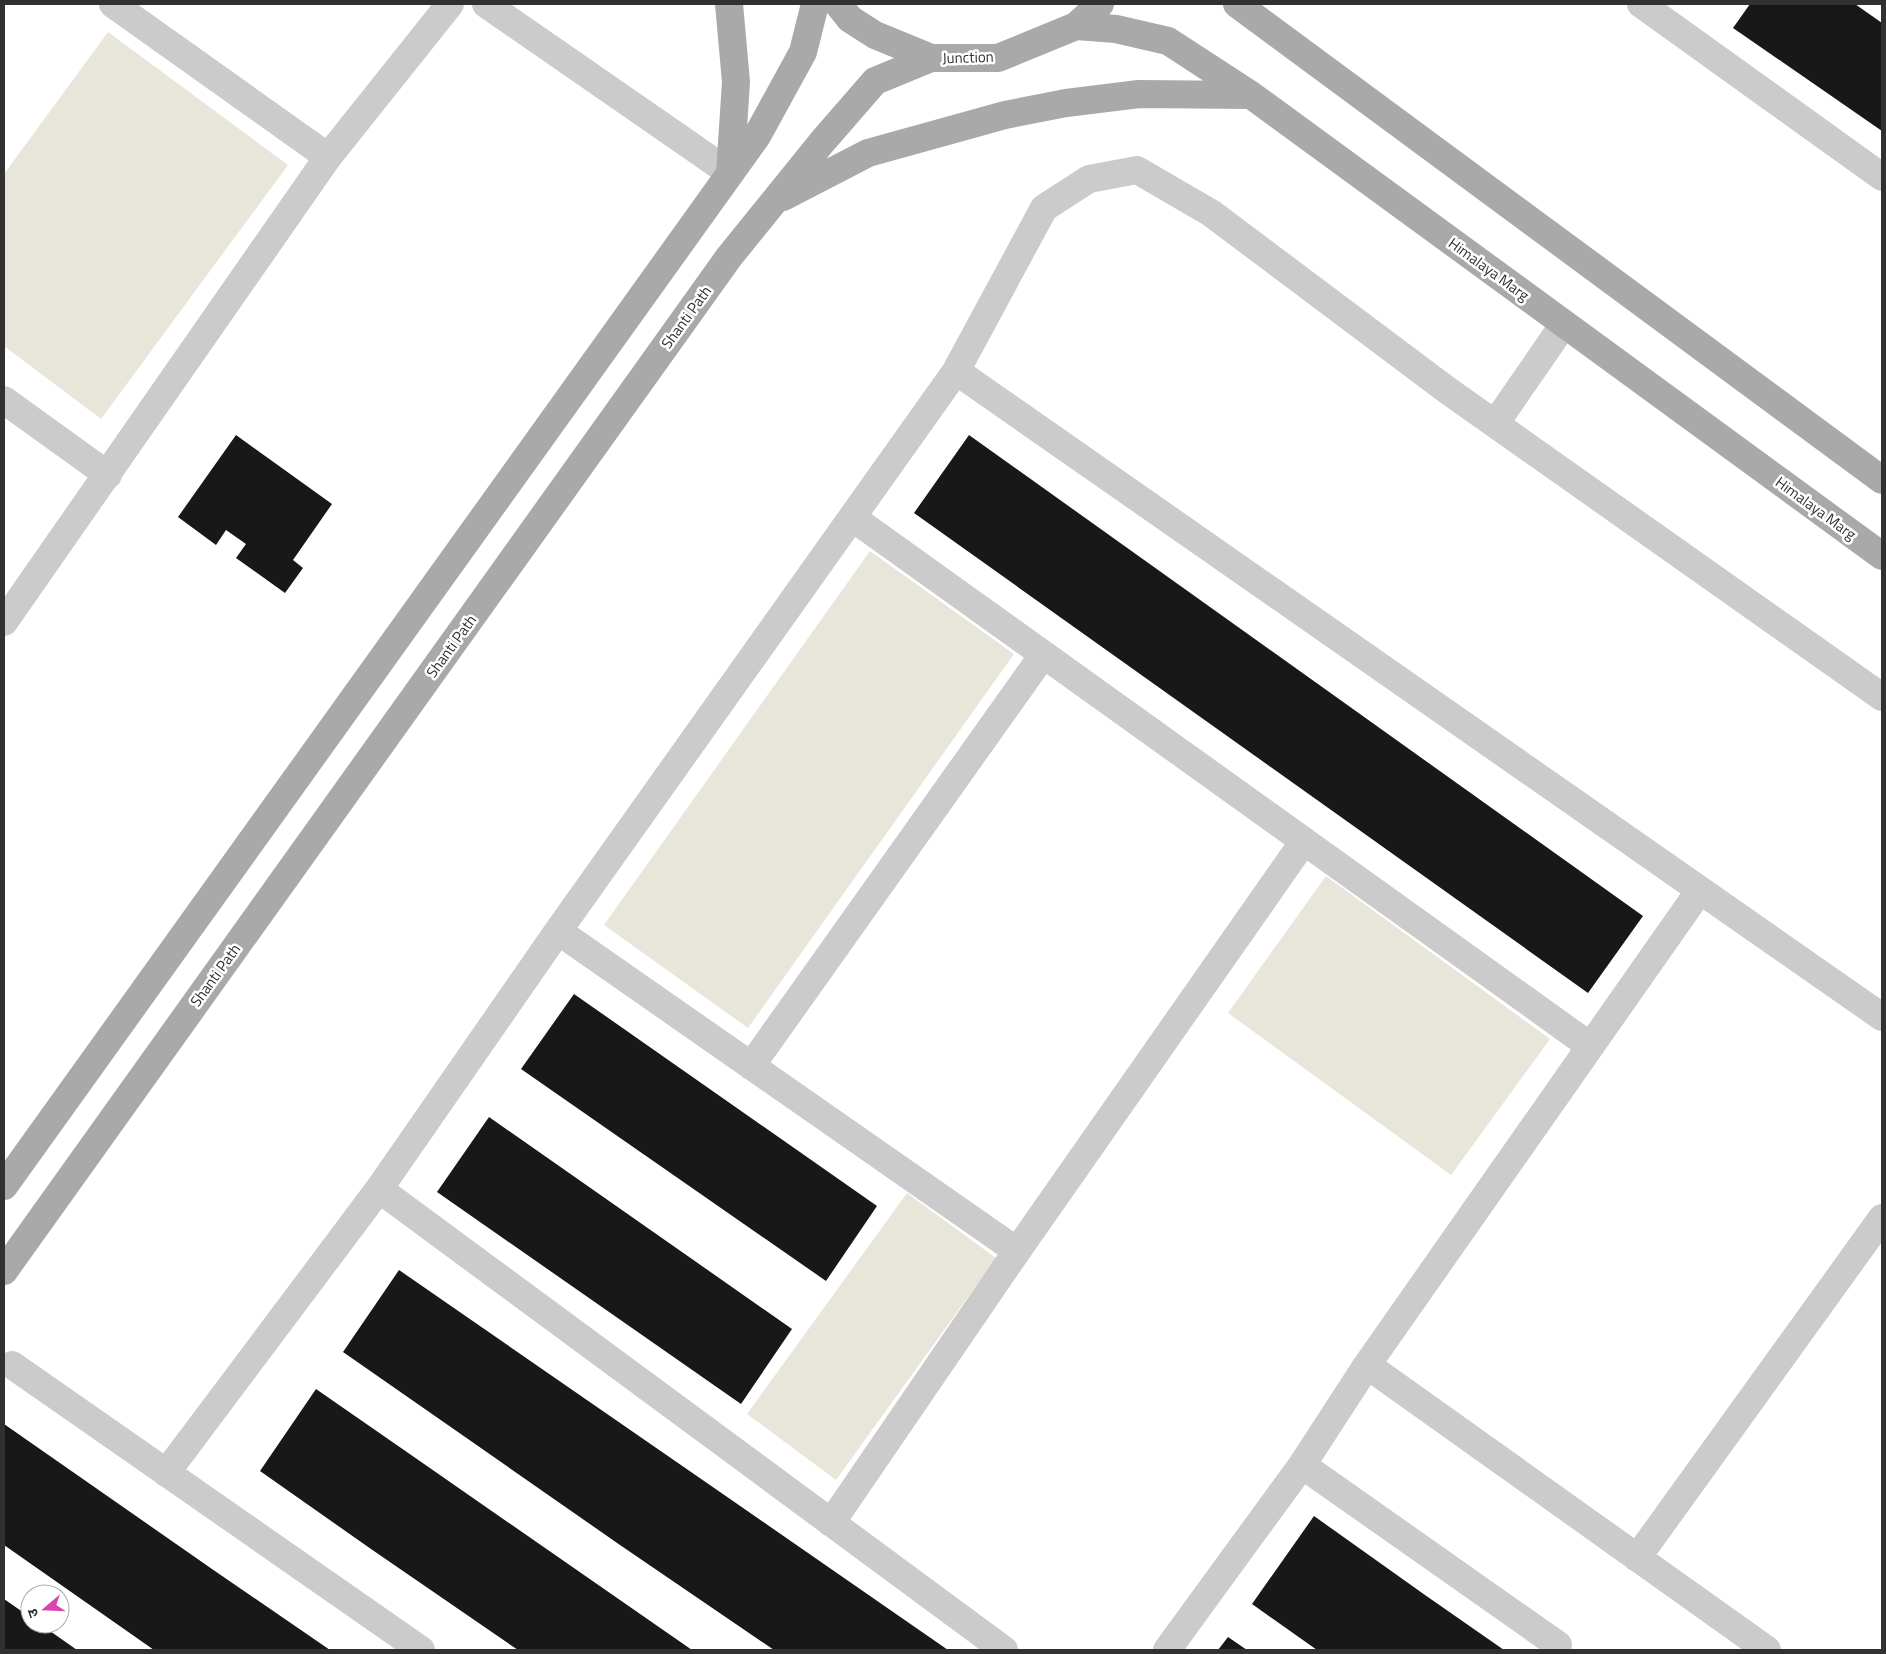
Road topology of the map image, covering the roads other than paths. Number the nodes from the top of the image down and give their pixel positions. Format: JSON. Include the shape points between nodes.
{"nodes":[{"id":1,"x":113,"y":4,"type":"edge"},
{"id":2,"x":450,"y":4,"type":"edge"},
{"id":3,"x":486,"y":4,"type":"edge"},
{"id":4,"x":729,"y":4,"type":"edge"},
{"id":5,"x":815,"y":4,"type":"edge"},
{"id":6,"x":838,"y":4,"type":"edge"},
{"id":7,"x":1100,"y":4,"type":"edge"},
{"id":8,"x":1237,"y":4,"type":"edge"},
{"id":9,"x":1655,"y":8,"type":"edge"},
{"id":10,"x":1076,"y":26,"type":"junction"},
{"id":11,"x":932,"y":58,"type":"junction"},
{"id":12,"x":1251,"y":95,"type":"junction"},
{"id":13,"x":328,"y":157,"type":"junction"},
{"id":14,"x":730,"y":173,"type":"junction"},
{"id":15,"x":1882,"y":177,"type":"edge"},
{"id":16,"x":774,"y":202,"type":"junction"},
{"id":17,"x":1564,"y":324,"type":"junction"},
{"id":18,"x":956,"y":371,"type":"junction"},
{"id":19,"x":4,"y":400,"type":"edge"},
{"id":20,"x":1495,"y":424,"type":"junction"},
{"id":21,"x":108,"y":475,"type":"junction"},
{"id":22,"x":1882,"y":480,"type":"edge"},
{"id":23,"x":853,"y":518,"type":"junction"},
{"id":24,"x":1882,"y":556,"type":"edge"},
{"id":25,"x":4,"y":622,"type":"edge"},
{"id":26,"x":1043,"y":655,"type":"junction"},
{"id":27,"x":1882,"y":697,"type":"edge"},
{"id":28,"x":1304,"y":841,"type":"junction"},
{"id":29,"x":1700,"y":890,"type":"junction"},
{"id":30,"x":558,"y":931,"type":"junction"},
{"id":31,"x":1882,"y":1017,"type":"edge"},
{"id":32,"x":1590,"y":1046,"type":"junction"},
{"id":33,"x":751,"y":1066,"type":"junction"},
{"id":34,"x":4,"y":1186,"type":"edge"},
{"id":35,"x":379,"y":1189,"type":"junction"},
{"id":36,"x":1878,"y":1233,"type":"edge"},
{"id":37,"x":1016,"y":1251,"type":"junction"},
{"id":38,"x":4,"y":1271,"type":"edge"},
{"id":39,"x":12,"y":1365,"type":"dead end"},
{"id":40,"x":1367,"y":1365,"type":"junction"},
{"id":41,"x":1302,"y":1465,"type":"junction"},
{"id":42,"x":166,"y":1473,"type":"junction"},
{"id":43,"x":831,"y":1523,"type":"junction"},
{"id":44,"x":1637,"y":1558,"type":"junction"},
{"id":45,"x":1558,"y":1645,"type":"dead end"},
{"id":46,"x":421,"y":1650,"type":"edge"},
{"id":47,"x":1004,"y":1650,"type":"edge"},
{"id":48,"x":1167,"y":1650,"type":"edge"},
{"id":49,"x":1767,"y":1650,"type":"edge"}],
"edges":[{"from":1,"to":13,"type":"street"},
{"from":2,"to":13,"type":"street"},
{"from":3,"to":14,"type":"street"},
{"from":4,"to":14,"type":"main road","via":[[736,82]]},
{"from":5,"to":14,"type":"main road","via":[[803,52],[757,136]]},
{"from":6,"to":11,"type":"main road","name":"Junction","via":[[850,19],[876,34]]},
{"from":7,"to":10,"type":"main road","name":"Junction"},
{"from":8,"to":22,"type":"main road"},
{"from":9,"to":15,"type":"street"},
{"from":10,"to":11,"type":"main road","name":"Junction","via":[[998,58]]},
{"from":10,"to":12,"type":"main road","name":"Himalaya Marg","via":[[1116,29],[1168,41]]},
{"from":11,"to":16,"type":"main road","name":"Shanti Path","via":[[875,81]]},
{"from":12,"to":16,"type":"main road","via":[[1138,94],[1004,115],[868,153]]},
{"from":12,"to":17,"type":"main road","name":"Himalaya Marg"},
{"from":13,"to":21,"type":"street"},
{"from":14,"to":34,"type":"main road"},
{"from":16,"to":38,"type":"main road","name":"Shanti Path","via":[[723,265]]},
{"from":17,"to":20,"type":"street"},
{"from":17,"to":24,"type":"main road","name":"Himalaya Marg"},
{"from":18,"to":20,"type":"street","via":[[1044,208],[1089,178],[1137,170],[1211,213]]},
{"from":18,"to":23,"type":"street"},
{"from":18,"to":29,"type":"street"},
{"from":19,"to":21,"type":"street"},
{"from":20,"to":27,"type":"street"},
{"from":21,"to":25,"type":"street"},
{"from":23,"to":26,"type":"street"},
{"from":23,"to":30,"type":"street"},
{"from":26,"to":28,"type":"street"},
{"from":26,"to":33,"type":"street"},
{"from":28,"to":32,"type":"street"},
{"from":28,"to":37,"type":"street"},
{"from":29,"to":31,"type":"street"},
{"from":29,"to":32,"type":"street"},
{"from":30,"to":33,"type":"street"},
{"from":30,"to":35,"type":"street"},
{"from":32,"to":40,"type":"street"},
{"from":33,"to":37,"type":"street"},
{"from":35,"to":42,"type":"street"},
{"from":35,"to":43,"type":"street"},
{"from":36,"to":44,"type":"street"},
{"from":37,"to":43,"type":"street"},
{"from":39,"to":42,"type":"street"},
{"from":40,"to":41,"type":"street"},
{"from":40,"to":44,"type":"street"},
{"from":41,"to":45,"type":"street"},
{"from":41,"to":48,"type":"street"},
{"from":42,"to":46,"type":"street"},
{"from":43,"to":47,"type":"street"},
{"from":44,"to":49,"type":"street"}]}
